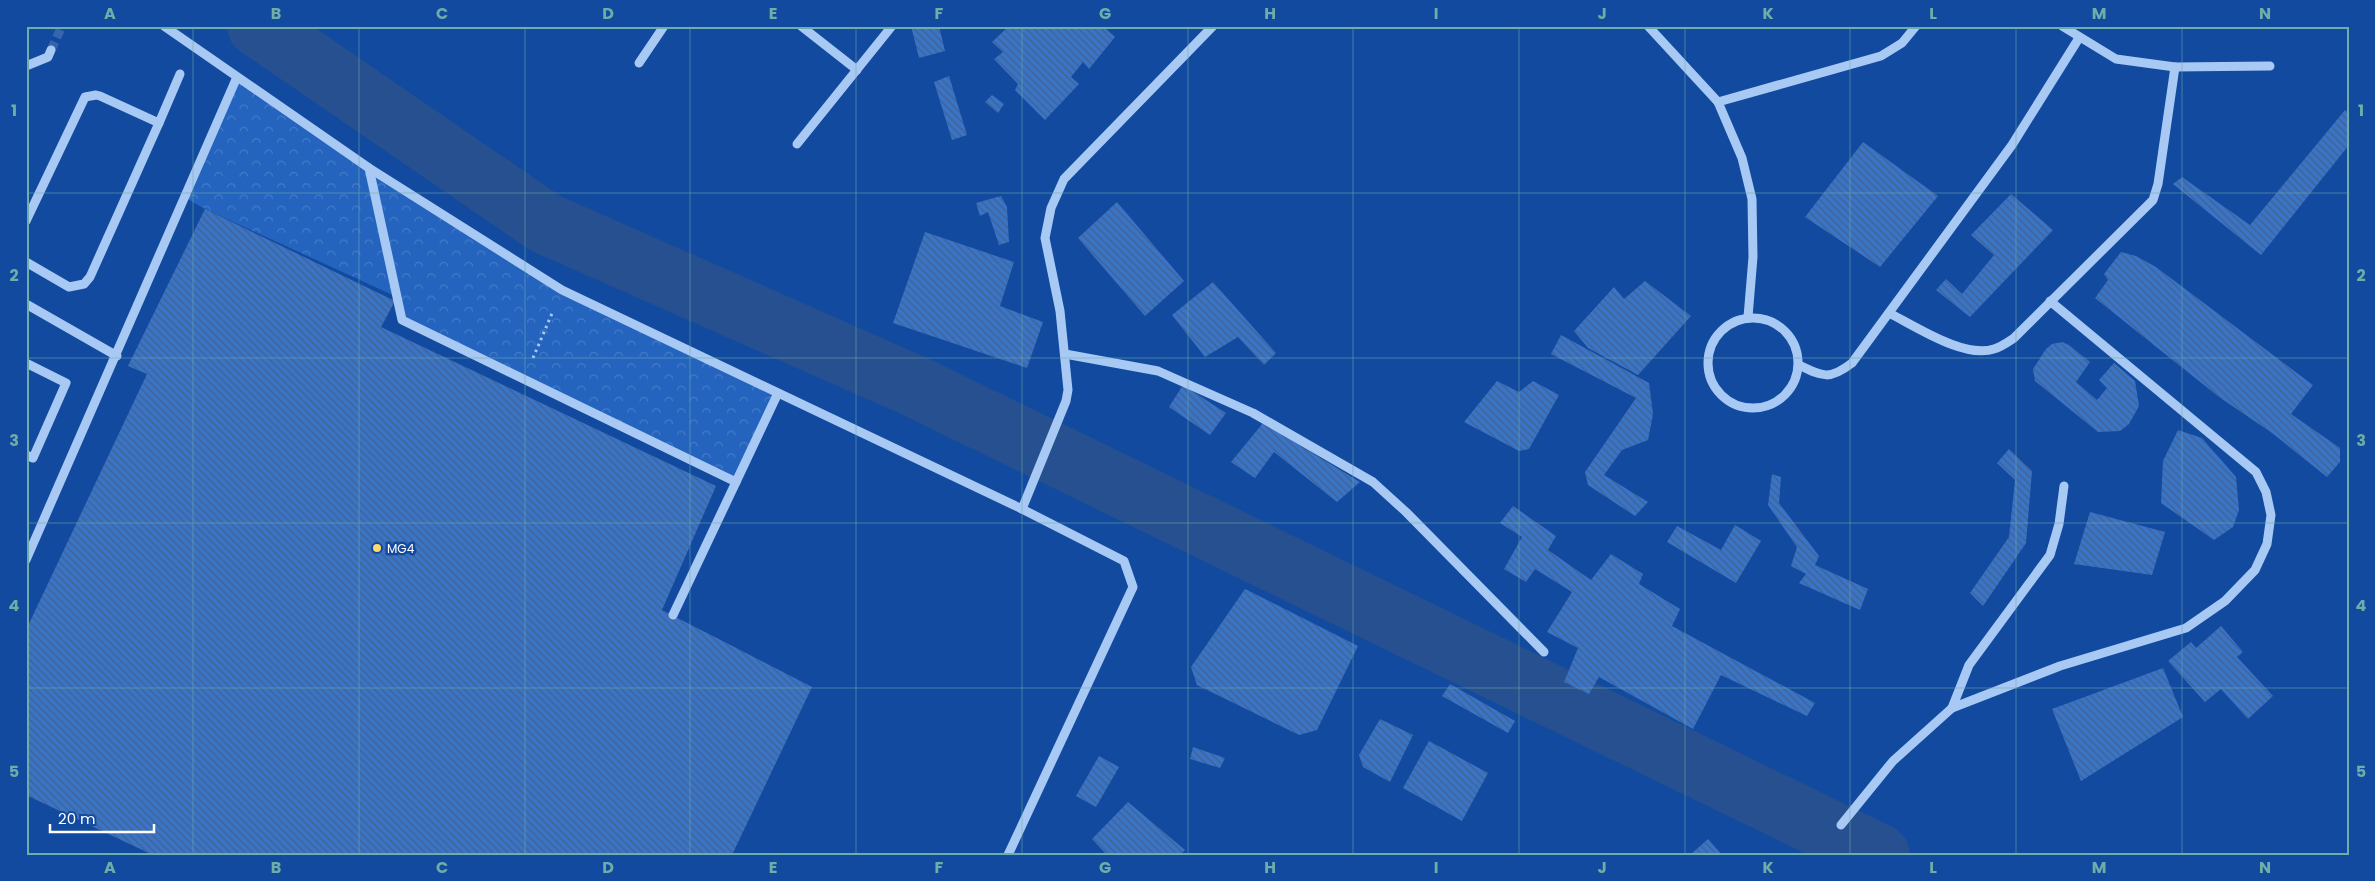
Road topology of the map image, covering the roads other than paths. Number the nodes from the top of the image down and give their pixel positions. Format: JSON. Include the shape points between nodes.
{"nodes":[{"id":1,"x":164,"y":26,"type":"edge"},
{"id":2,"x":664,"y":26,"type":"edge"},
{"id":3,"x":801,"y":26,"type":"edge"},
{"id":4,"x":892,"y":26,"type":"edge"},
{"id":5,"x":1213,"y":26,"type":"edge"},
{"id":6,"x":1648,"y":26,"type":"edge"},
{"id":7,"x":1916,"y":26,"type":"edge"},
{"id":8,"x":2062,"y":26,"type":"edge"},
{"id":9,"x":2079,"y":38,"type":"junction"},
{"id":10,"x":51,"y":50,"type":"tunnel mouth"},
{"id":11,"x":639,"y":63,"type":"dead end"},
{"id":12,"x":26,"y":66,"type":"edge"},
{"id":13,"x":2270,"y":66,"type":"dead end"},
{"id":14,"x":2175,"y":68,"type":"junction"},
{"id":15,"x":857,"y":70,"type":"junction"},
{"id":16,"x":180,"y":74,"type":"dead end"},
{"id":17,"x":237,"y":77,"type":"junction"},
{"id":18,"x":1718,"y":102,"type":"junction"},
{"id":19,"x":159,"y":123,"type":"junction"},
{"id":20,"x":797,"y":144,"type":"dead end"},
{"id":21,"x":369,"y":168,"type":"junction"},
{"id":22,"x":26,"y":221,"type":"edge"},
{"id":23,"x":26,"y":262,"type":"edge"},
{"id":24,"x":2050,"y":301,"type":"junction"},
{"id":25,"x":26,"y":304,"type":"edge"},
{"id":26,"x":1889,"y":313,"type":"junction"},
{"id":27,"x":1748,"y":317,"type":"junction"},
{"id":28,"x":1065,"y":354,"type":"junction"},
{"id":29,"x":117,"y":356,"type":"junction"},
{"id":30,"x":26,"y":363,"type":"edge"},
{"id":31,"x":1799,"y":365,"type":"junction"},
{"id":32,"x":778,"y":393,"type":"junction"},
{"id":33,"x":29,"y":456,"type":"edge"},
{"id":34,"x":736,"y":482,"type":"junction"},
{"id":35,"x":2064,"y":486,"type":"dead end"},
{"id":36,"x":1022,"y":509,"type":"junction"},
{"id":37,"x":26,"y":560,"type":"edge"},
{"id":38,"x":673,"y":615,"type":"dead end"},
{"id":39,"x":1544,"y":652,"type":"dead end"},
{"id":40,"x":1952,"y":708,"type":"junction"},
{"id":41,"x":1841,"y":825,"type":"dead end"},
{"id":42,"x":1008,"y":855,"type":"edge"}],
"edges":[{"from":1,"to":17,"type":"street"},
{"from":2,"to":11,"type":"street"},
{"from":3,"to":15,"type":"street"},
{"from":4,"to":15,"type":"street"},
{"from":5,"to":28,"type":"street","via":[[1064,179],[1051,208],[1045,238]]},
{"from":6,"to":18,"type":"street"},
{"from":7,"to":18,"type":"street","via":[[1902,44],[1881,56]]},
{"from":8,"to":9,"type":"street"},
{"from":9,"to":14,"type":"street","via":[[2116,59]]},
{"from":9,"to":26,"type":"street","via":[[2012,145]]},
{"from":10,"to":12,"type":"street","via":[[48,57]]},
{"from":13,"to":14,"type":"street"},
{"from":14,"to":24,"type":"street","via":[[2153,200]]},
{"from":15,"to":20,"type":"street"},
{"from":16,"to":19,"type":"street"},
{"from":17,"to":21,"type":"street"},
{"from":17,"to":29,"type":"street"},
{"from":18,"to":27,"type":"street","via":[[1742,158],[1752,199],[1753,257]]},
{"from":19,"to":22,"type":"street","via":[[100,96],[85,97]]},
{"from":19,"to":23,"type":"street","via":[[90,278],[84,284],[69,287]]},
{"from":21,"to":32,"type":"street","via":[[562,290]]},
{"from":21,"to":34,"type":"street","via":[[402,320]]},
{"from":24,"to":26,"type":"street","via":[[2014,338],[1992,350],[1967,350],[1947,343]]},
{"from":24,"to":40,"type":"street","via":[[2256,472],[2266,492],[2271,515],[2268,544],[2256,570],[2225,601],[2186,628],[2060,666]]},
{"from":25,"to":29,"type":"street"},
{"from":26,"to":31,"type":"street","via":[[1852,363],[1841,372],[1830,376],[1818,375]]},
{"from":27,"to":31,"type":"street","via":[[1774,322],[1792,340]]},
{"from":27,"to":31,"type":"street","via":[[1724,327],[1709,349],[1708,375],[1721,397],[1744,409],[1770,406],[1791,390]]},
{"from":28,"to":36,"type":"street","via":[[1068,390]]},
{"from":28,"to":39,"type":"street","via":[[1158,371],[1253,413],[1373,482]]},
{"from":29,"to":37,"type":"street"},
{"from":30,"to":33,"type":"street","via":[[66,383]]},
{"from":32,"to":34,"type":"street"},
{"from":32,"to":36,"type":"street"},
{"from":34,"to":38,"type":"street"},
{"from":35,"to":40,"type":"street","via":[[2059,524],[2050,555],[1969,665]]},
{"from":36,"to":42,"type":"street","via":[[1124,561],[1133,588]]},
{"from":40,"to":41,"type":"street","via":[[1893,761]]}]}
